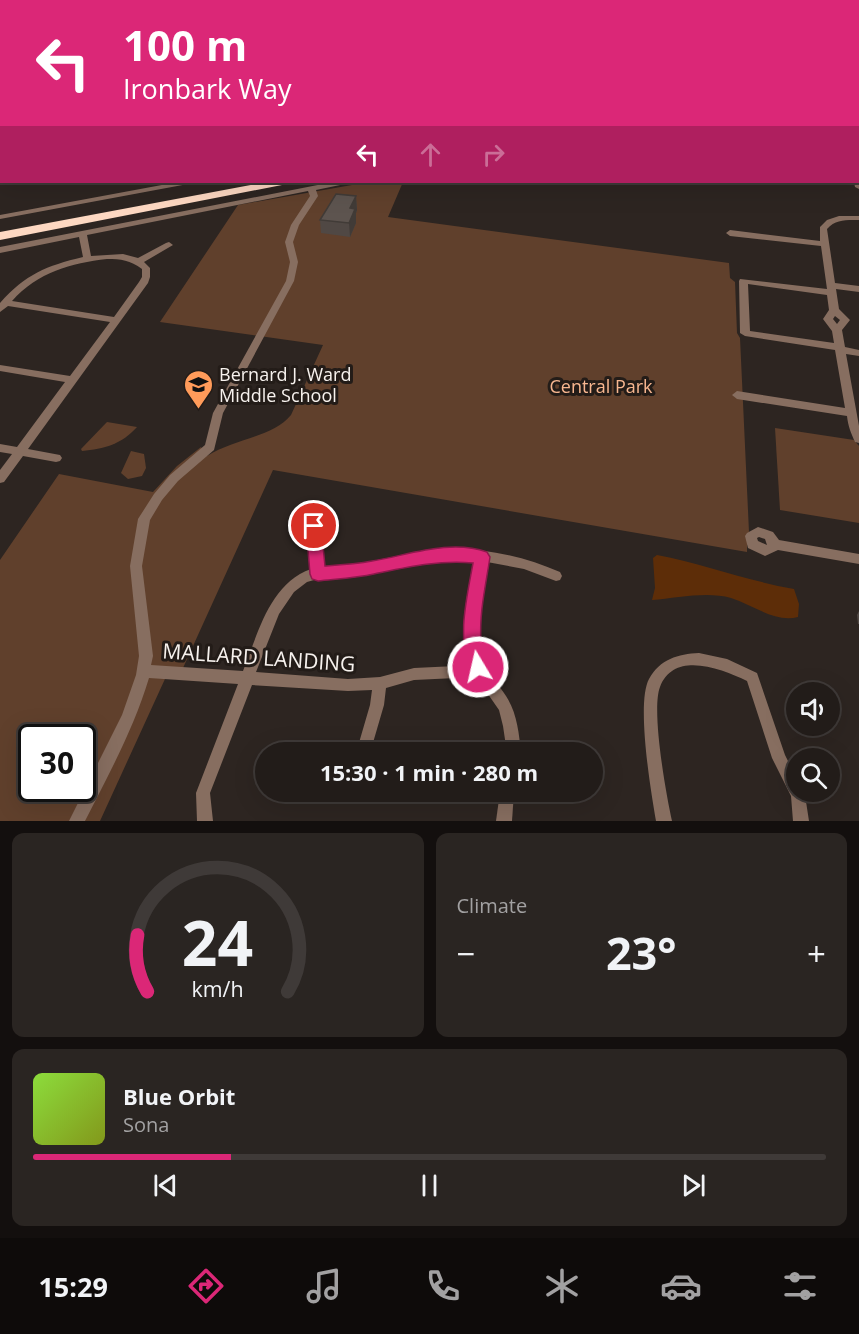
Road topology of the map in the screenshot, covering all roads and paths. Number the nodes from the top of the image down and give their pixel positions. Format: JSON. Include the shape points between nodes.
{"nodes":[{"id":1,"x":183,"y":183,"type":"edge"},
{"id":2,"x":240,"y":183,"type":"edge"},
{"id":3,"x":277,"y":183,"type":"edge"},
{"id":4,"x":337,"y":183,"type":"edge"},
{"id":5,"x":311,"y":188,"type":"junction"},
{"id":6,"x":0,"y":217,"type":"edge"},
{"id":7,"x":859,"y":218,"type":"edge"},
{"id":8,"x":0,"y":229,"type":"edge"},
{"id":9,"x":82,"y":233,"type":"junction"},
{"id":10,"x":730,"y":233,"type":"dead end"},
{"id":11,"x":0,"y":236,"type":"edge"},
{"id":12,"x":824,"y":243,"type":"junction"},
{"id":13,"x":169,"y":245,"type":"dead end"},
{"id":14,"x":0,"y":250,"type":"edge"},
{"id":15,"x":88,"y":260,"type":"junction"},
{"id":16,"x":140,"y":261,"type":"junction"},
{"id":17,"x":831,"y":289,"type":"junction"},
{"id":18,"x":859,"y":289,"type":"edge"},
{"id":19,"x":3,"y":306,"type":"edge"},
{"id":20,"x":116,"y":320,"type":"junction"},
{"id":21,"x":840,"y":349,"type":"junction"},
{"id":22,"x":859,"y":353,"type":"edge"},
{"id":23,"x":0,"y":368,"type":"edge"},
{"id":24,"x":72,"y":380,"type":"junction"},
{"id":25,"x":737,"y":395,"type":"dead end"},
{"id":26,"x":851,"y":412,"type":"junction"},
{"id":27,"x":859,"y":439,"type":"edge"},
{"id":28,"x":0,"y":448,"type":"edge"},
{"id":29,"x":20,"y":452,"type":"junction"},
{"id":30,"x":56,"y":458,"type":"dead end"},
{"id":31,"x":0,"y":479,"type":"edge"},
{"id":32,"x":314,"y":526,"type":"dead end"},
{"id":33,"x":774,"y":544,"type":"dead end"},
{"id":34,"x":482,"y":557,"type":"junction"},
{"id":35,"x":859,"y":559,"type":"edge"},
{"id":36,"x":318,"y":574,"type":"junction"},
{"id":37,"x":556,"y":576,"type":"dead end"},
{"id":38,"x":478,"y":667,"type":"junction"},
{"id":39,"x":145,"y":670,"type":"junction"},
{"id":40,"x":247,"y":678,"type":"junction"},
{"id":41,"x":380,"y":683,"type":"junction"},
{"id":42,"x":366,"y":742,"type":"edge"},
{"id":43,"x":513,"y":742,"type":"edge"},
{"id":44,"x":506,"y":802,"type":"edge"},
{"id":45,"x":77,"y":821,"type":"edge"},
{"id":46,"x":205,"y":821,"type":"edge"},
{"id":47,"x":504,"y":821,"type":"edge"},
{"id":48,"x":664,"y":821,"type":"edge"},
{"id":49,"x":801,"y":821,"type":"edge"}],
"edges":[{"from":1,"to":6,"type":"street"},
{"from":2,"to":8,"type":"highway"},
{"from":3,"to":11,"type":"highway"},
{"from":4,"to":5,"type":"street"},
{"from":5,"to":9,"type":"street"},
{"from":5,"to":39,"type":"street","via":[[314,196],[295,225],[290,242],[294,262],[290,281],[218,412],[210,447],[174,478],[144,519],[136,566]]},
{"from":7,"to":12,"type":"street","via":[[828,222],[823,229]]},
{"from":9,"to":14,"type":"street"},
{"from":9,"to":15,"type":"street"},
{"from":10,"to":12,"type":"street"},
{"from":12,"to":17,"type":"street"},
{"from":13,"to":16,"type":"street"},
{"from":15,"to":16,"type":"street","via":[[116,255]]},
{"from":15,"to":19,"type":"street","via":[[39,274],[22,285]]},
{"from":16,"to":20,"type":"street","via":[[146,268],[146,277]]},
{"from":17,"to":18,"type":"street"},
{"from":17,"to":21,"type":"street","via":[[834,310],[828,317],[837,330]]},
{"from":17,"to":21,"type":"street","via":[[743,281],[745,333]]},
{"from":19,"to":20,"type":"street"},
{"from":20,"to":24,"type":"street"},
{"from":21,"to":22,"type":"street"},
{"from":21,"to":26,"type":"street"},
{"from":23,"to":24,"type":"street"},
{"from":24,"to":29,"type":"street"},
{"from":25,"to":26,"type":"street"},
{"from":26,"to":27,"type":"street"},
{"from":28,"to":29,"type":"street"},
{"from":29,"to":30,"type":"street"},
{"from":29,"to":31,"type":"street"},
{"from":32,"to":36,"type":"street"},
{"from":33,"to":35,"type":"street"},
{"from":34,"to":36,"type":"street","via":[[418,557],[372,568]]},
{"from":34,"to":37,"type":"street","via":[[533,566]]},
{"from":34,"to":38,"type":"street","via":[[473,614]]},
{"from":36,"to":40,"type":"street","via":[[303,578],[284,593]]},
{"from":38,"to":41,"type":"street","name":"MALLARD LANDING","via":[[414,674]]},
{"from":38,"to":43,"type":"street","via":[[502,701]]},
{"from":39,"to":40,"type":"street","name":"MALLARD LANDING"},
{"from":39,"to":45,"type":"street","via":[[132,708]]},
{"from":40,"to":41,"type":"street","name":"MALLARD LANDING","via":[[322,685]]},
{"from":40,"to":46,"type":"street","via":[[203,794]]},
{"from":41,"to":42,"type":"street"},
{"from":44,"to":47,"type":"street"},
{"from":48,"to":49,"type":"street","via":[[655,758],[651,702],[654,683],[669,664],[694,658],[734,667],[752,677],[779,758],[798,795]]}]}
